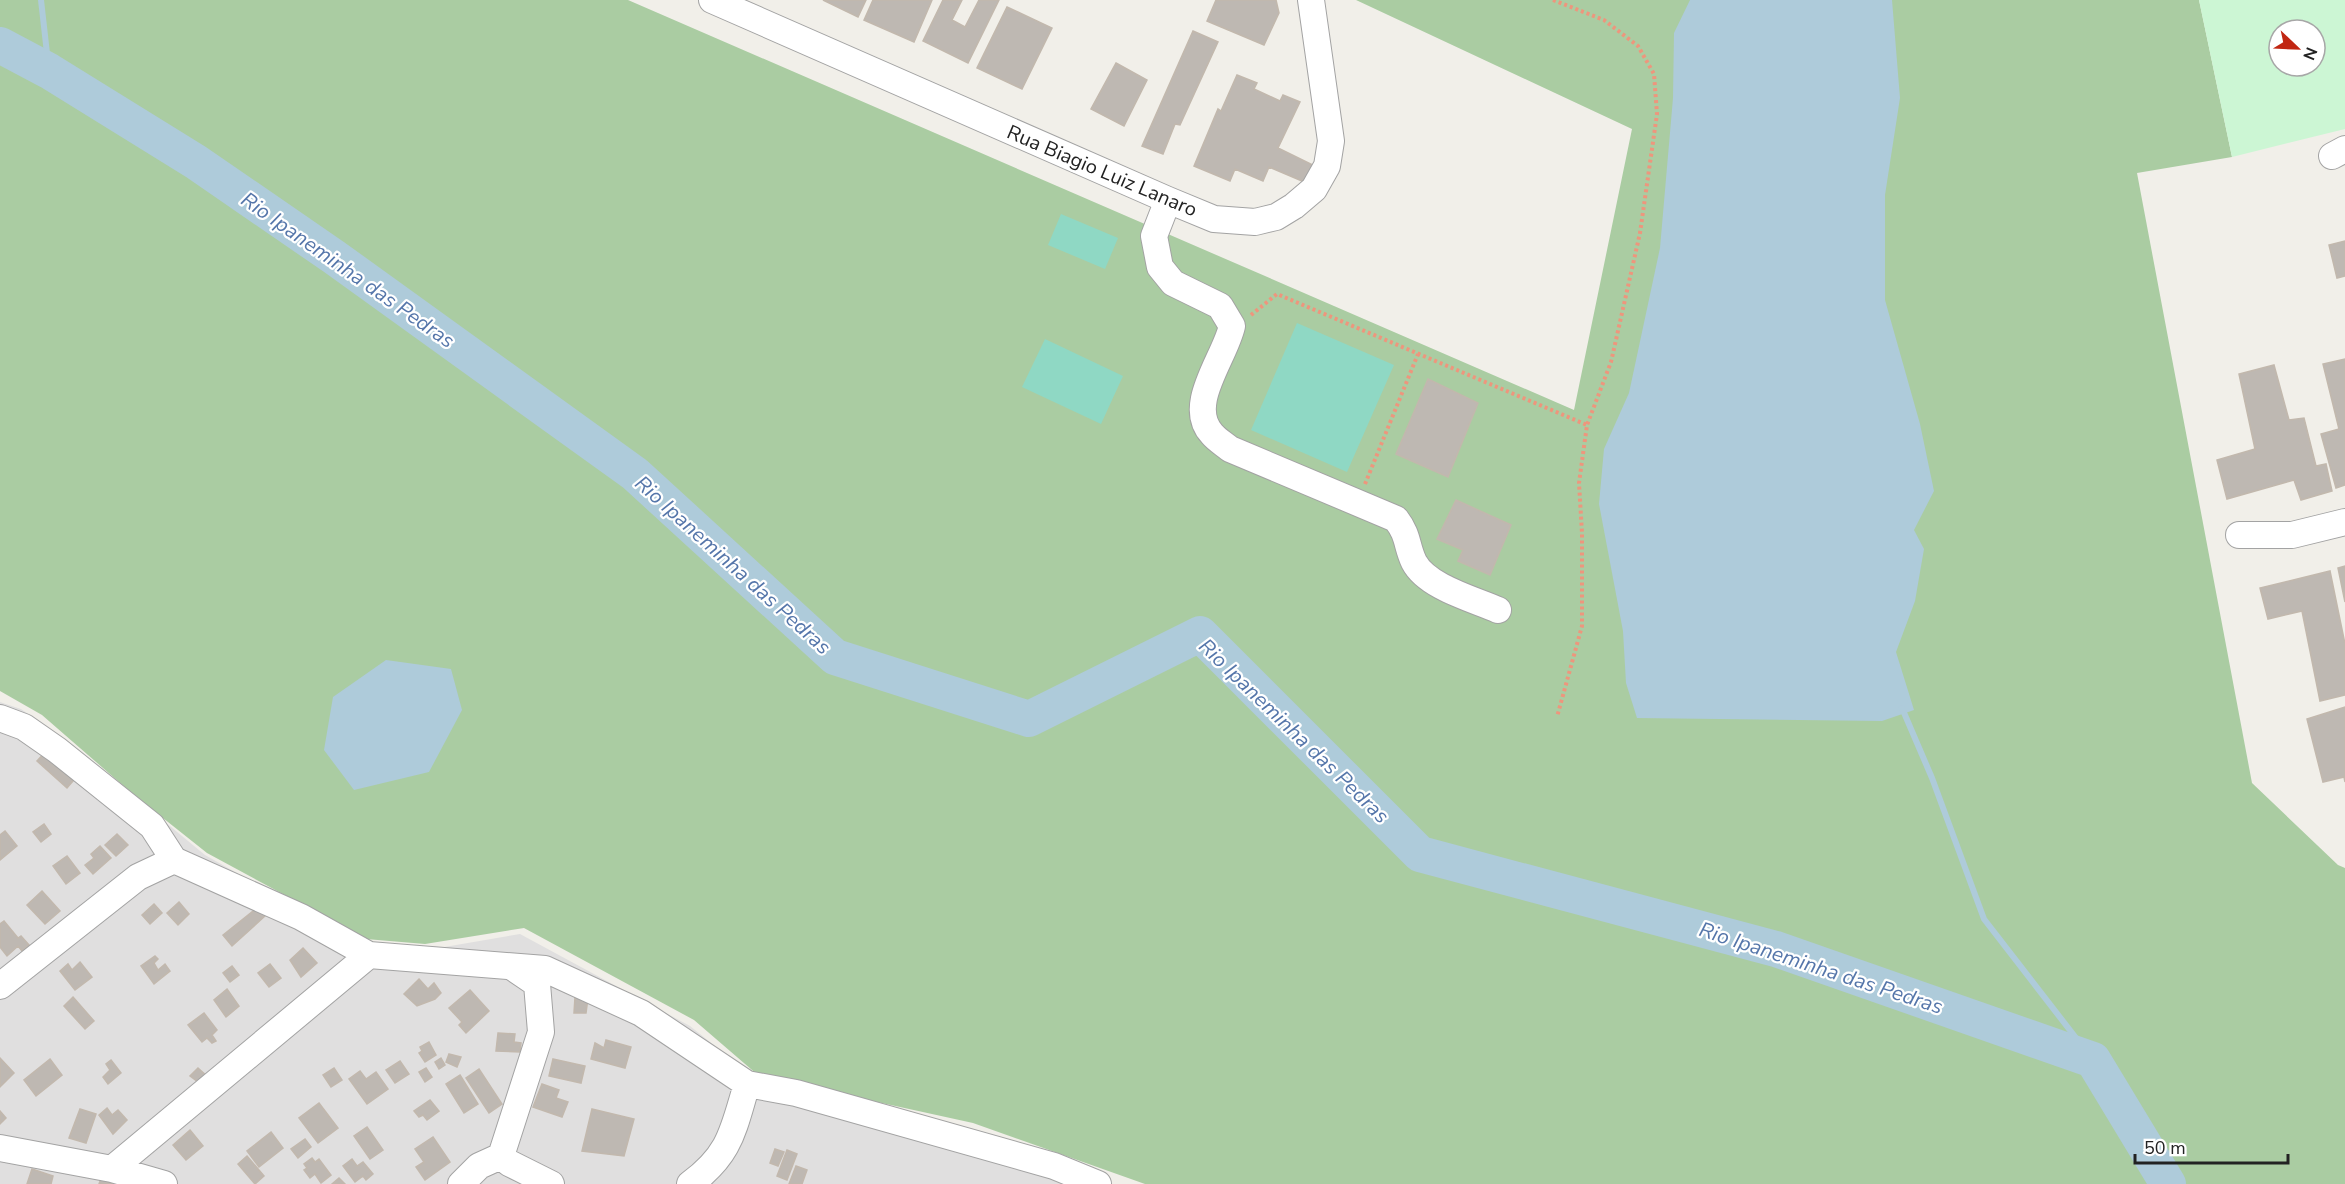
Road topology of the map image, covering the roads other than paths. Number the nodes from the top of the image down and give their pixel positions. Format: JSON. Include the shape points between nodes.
{"nodes":[{"id":1,"x":712,"y":0,"type":"edge"},
{"id":2,"x":1311,"y":0,"type":"edge"},
{"id":3,"x":1168,"y":200,"type":"junction"},
{"id":4,"x":2345,"y":522,"type":"edge"},
{"id":5,"x":2239,"y":535,"type":"dead end"},
{"id":6,"x":1498,"y":610,"type":"dead end"},
{"id":7,"x":0,"y":718,"type":"edge"},
{"id":8,"x":174,"y":860,"type":"junction"},
{"id":9,"x":369,"y":955,"type":"junction"},
{"id":10,"x":512,"y":967,"type":"junction"},
{"id":11,"x":0,"y":986,"type":"edge"},
{"id":12,"x":747,"y":1084,"type":"junction"},
{"id":13,"x":0,"y":1148,"type":"edge"},
{"id":14,"x":501,"y":1156,"type":"junction"},
{"id":15,"x":112,"y":1169,"type":"junction"},
{"id":16,"x":164,"y":1184,"type":"edge"},
{"id":17,"x":461,"y":1184,"type":"edge"},
{"id":18,"x":551,"y":1184,"type":"edge"},
{"id":19,"x":690,"y":1184,"type":"edge"},
{"id":20,"x":1098,"y":1184,"type":"edge"}],
"edges":[{"from":1,"to":3,"type":"street","name":"Rua Biagio Luiz Lanaro"},
{"from":2,"to":3,"type":"street","name":"Rua Biagio Luiz Lanaro","via":[[1331,141],[1327,166],[1314,189],[1276,218],[1255,222],[1215,219]]},
{"from":3,"to":6,"type":"street","via":[[1154,236],[1160,267],[1173,283],[1220,306],[1233,326],[1204,393],[1201,415],[1211,433],[1230,449],[1396,519],[1422,572],[1437,584]]},
{"from":4,"to":5,"type":"street","via":[[2292,535]]},
{"from":7,"to":8,"type":"street","via":[[24,727],[57,750],[152,826]]},
{"from":8,"to":9,"type":"street","via":[[301,917]]},
{"from":8,"to":11,"type":"street","via":[[138,877]]},
{"from":9,"to":10,"type":"street"},
{"from":9,"to":15,"type":"street"},
{"from":10,"to":12,"type":"street","via":[[545,969],[640,1013]]},
{"from":10,"to":14,"type":"street","via":[[537,984],[541,1032]]},
{"from":12,"to":19,"type":"street","via":[[730,1142],[708,1171]]},
{"from":12,"to":20,"type":"street","via":[[796,1093],[1054,1166]]},
{"from":13,"to":15,"type":"street"},
{"from":14,"to":17,"type":"street","via":[[479,1166]]},
{"from":14,"to":18,"type":"street"},
{"from":15,"to":16,"type":"street"}]}
